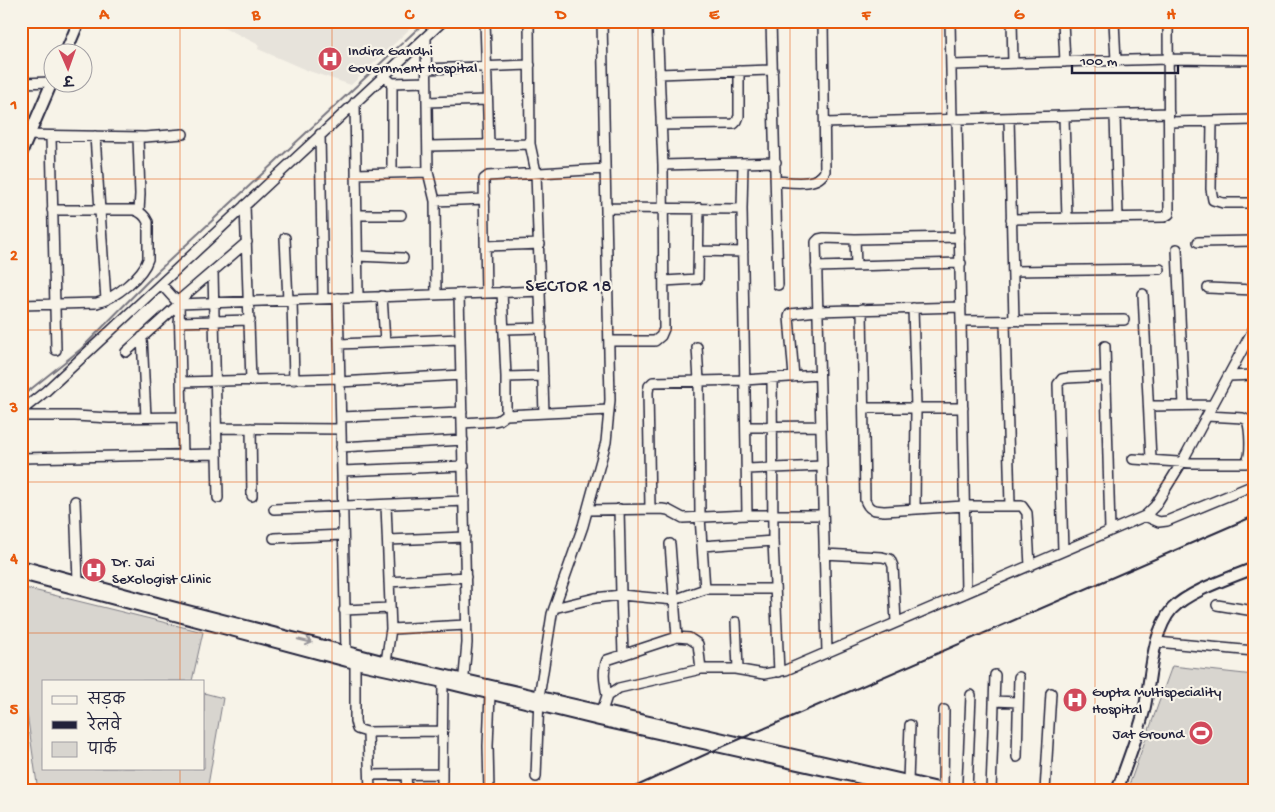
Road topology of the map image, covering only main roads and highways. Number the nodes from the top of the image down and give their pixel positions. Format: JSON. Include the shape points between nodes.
{"nodes":[{"id":1,"x":79,"y":21,"type":"edge"},
{"id":2,"x":70,"y":42,"type":"edge"},
{"id":3,"x":47,"y":92,"type":"edge"},
{"id":4,"x":25,"y":135,"type":"edge"},
{"id":5,"x":21,"y":154,"type":"edge"},
{"id":6,"x":21,"y":566,"type":"edge"},
{"id":7,"x":1254,"y":568,"type":"edge"},
{"id":8,"x":21,"y":574,"type":"edge"},
{"id":9,"x":352,"y":656,"type":"junction"},
{"id":10,"x":464,"y":683,"type":"junction"},
{"id":11,"x":539,"y":701,"type":"junction"},
{"id":12,"x":600,"y":716,"type":"junction"},
{"id":13,"x":923,"y":789,"type":"edge"},
{"id":14,"x":947,"y":790,"type":"edge"},
{"id":15,"x":1117,"y":791,"type":"edge"}],
"edges":[{"from":1,"to":2,"type":"main road"},
{"from":3,"to":4,"type":"main road"},
{"from":4,"to":5,"type":"main road"},
{"from":6,"to":9,"type":"main road","one_way":true},
{"from":7,"to":15,"type":"main road","via":[[1188,596],[1165,618],[1143,712]]},
{"from":8,"to":9,"type":"main road"},
{"from":9,"to":10,"type":"main road"},
{"from":9,"to":10,"type":"main road","via":[[443,682]]},
{"from":10,"to":11,"type":"main road"},
{"from":10,"to":11,"type":"main road","via":[[490,694]]},
{"from":11,"to":12,"type":"main road"},
{"from":12,"to":13,"type":"main road"},
{"from":12,"to":13,"type":"main road","via":[[908,780]]},
{"from":13,"to":14,"type":"main road"}]}
